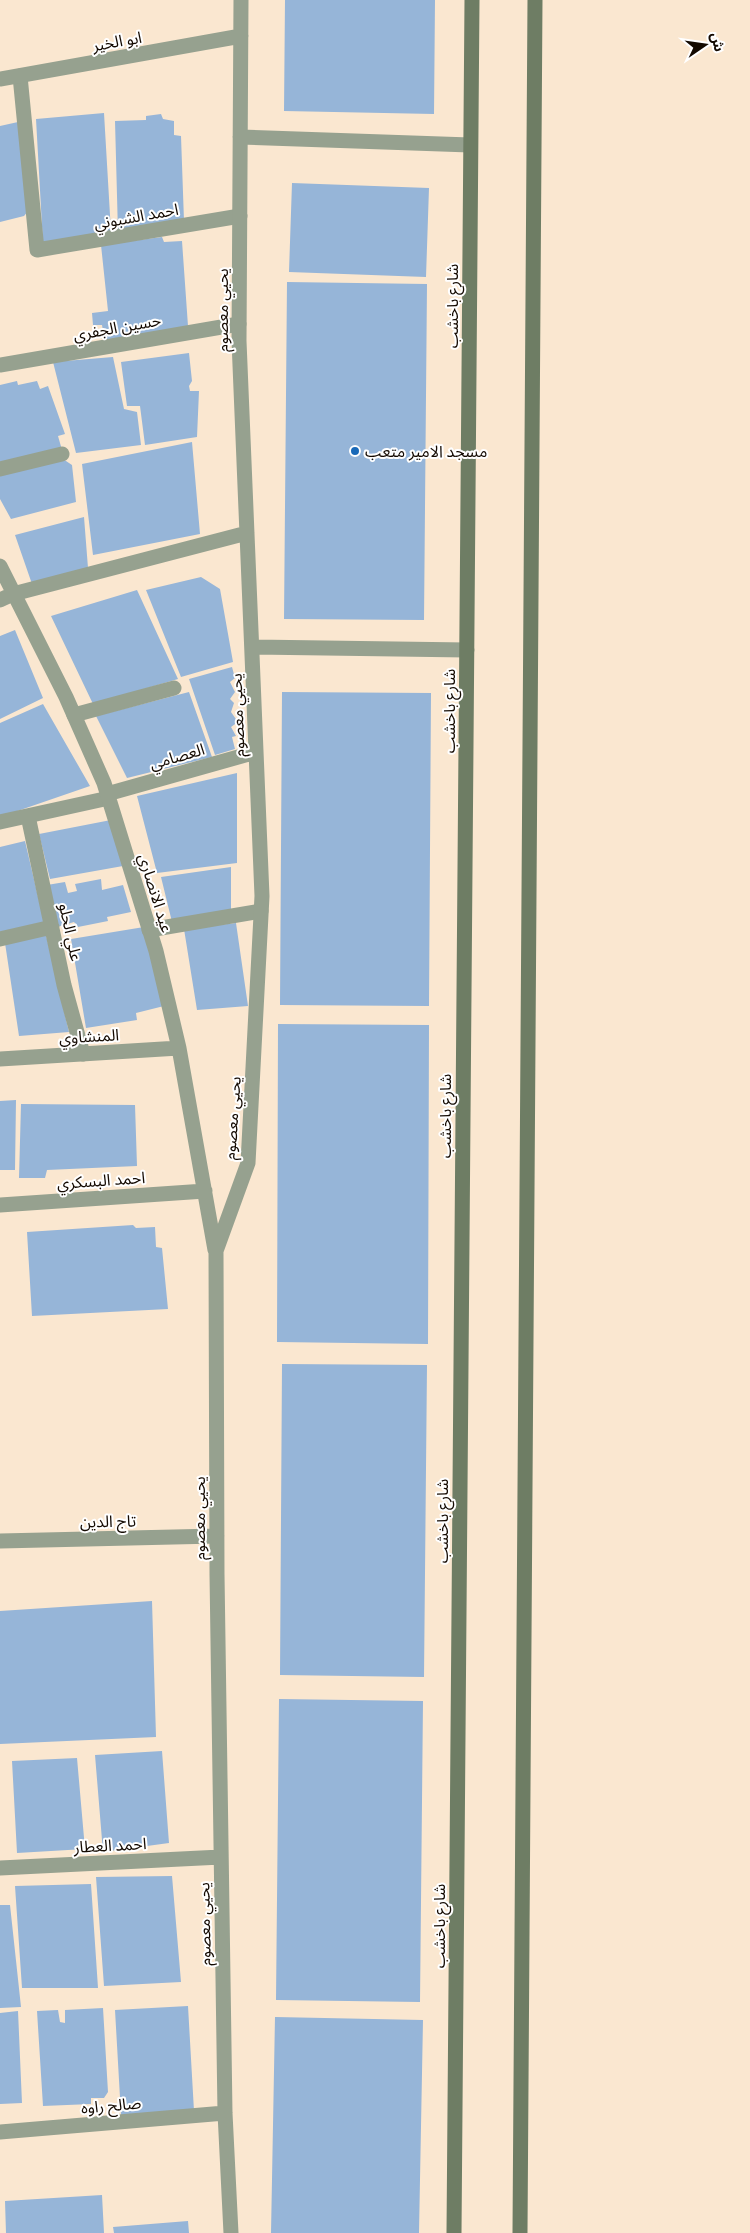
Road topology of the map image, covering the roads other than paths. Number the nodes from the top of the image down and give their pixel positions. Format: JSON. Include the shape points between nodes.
{"nodes":[{"id":1,"x":241,"y":0,"type":"edge"},
{"id":2,"x":472,"y":0,"type":"edge"},
{"id":3,"x":535,"y":0,"type":"edge"},
{"id":4,"x":241,"y":36,"type":"junction"},
{"id":5,"x":20,"y":76,"type":"junction"},
{"id":6,"x":0,"y":79,"type":"edge"},
{"id":7,"x":240,"y":137,"type":"junction"},
{"id":8,"x":470,"y":145,"type":"junction"},
{"id":9,"x":240,"y":216,"type":"junction"},
{"id":10,"x":239,"y":324,"type":"junction"},
{"id":11,"x":0,"y":365,"type":"edge"},
{"id":12,"x":62,"y":454,"type":"dead end"},
{"id":13,"x":0,"y":469,"type":"edge"},
{"id":14,"x":247,"y":533,"type":"junction"},
{"id":15,"x":0,"y":566,"type":"edge"},
{"id":16,"x":7,"y":597,"type":"edge"},
{"id":17,"x":252,"y":647,"type":"junction"},
{"id":18,"x":467,"y":650,"type":"junction"},
{"id":19,"x":174,"y":688,"type":"dead end"},
{"id":20,"x":74,"y":715,"type":"junction"},
{"id":21,"x":256,"y":752,"type":"junction"},
{"id":22,"x":108,"y":796,"type":"junction"},
{"id":23,"x":28,"y":816,"type":"junction"},
{"id":24,"x":0,"y":822,"type":"edge"},
{"id":25,"x":261,"y":911,"type":"junction"},
{"id":26,"x":52,"y":928,"type":"junction"},
{"id":27,"x":149,"y":930,"type":"junction"},
{"id":28,"x":0,"y":939,"type":"edge"},
{"id":29,"x":179,"y":1048,"type":"junction"},
{"id":30,"x":83,"y":1054,"type":"junction"},
{"id":31,"x":0,"y":1059,"type":"edge"},
{"id":32,"x":204,"y":1191,"type":"junction"},
{"id":33,"x":0,"y":1205,"type":"edge"},
{"id":34,"x":216,"y":1251,"type":"junction"},
{"id":35,"x":217,"y":1536,"type":"junction"},
{"id":36,"x":0,"y":1541,"type":"edge"},
{"id":37,"x":221,"y":1857,"type":"junction"},
{"id":38,"x":0,"y":1868,"type":"edge"},
{"id":39,"x":225,"y":2113,"type":"junction"},
{"id":40,"x":0,"y":2132,"type":"edge"},
{"id":41,"x":231,"y":2233,"type":"edge"},
{"id":42,"x":454,"y":2233,"type":"edge"},
{"id":43,"x":520,"y":2233,"type":"edge"}],
"edges":[{"from":1,"to":4,"type":"street","name":"يحيي معصوم"},
{"from":2,"to":8,"type":"main road","name":"شارع باخشب"},
{"from":3,"to":43,"type":"main road"},
{"from":4,"to":5,"type":"street","name":"ابو الخير"},
{"from":4,"to":7,"type":"street","name":"يحيي معصوم"},
{"from":5,"to":6,"type":"street","name":"ابو الخير"},
{"from":5,"to":9,"type":"street","name":"احمد الشبوني","via":[[37,250]]},
{"from":7,"to":8,"type":"street"},
{"from":7,"to":9,"type":"street","name":"يحيي معصوم"},
{"from":8,"to":18,"type":"main road","name":"شارع باخشب"},
{"from":9,"to":10,"type":"street","name":"يحيي معصوم"},
{"from":10,"to":11,"type":"street","name":"حسين الجفري"},
{"from":10,"to":14,"type":"street","name":"يحيي معصوم"},
{"from":12,"to":13,"type":"street"},
{"from":14,"to":16,"type":"street"},
{"from":14,"to":17,"type":"street","name":"يحيي معصوم"},
{"from":15,"to":16,"type":"street","name":"عيد الانصاري"},
{"from":16,"to":20,"type":"street","name":"عيد الانصاري"},
{"from":17,"to":18,"type":"street"},
{"from":17,"to":21,"type":"street","name":"يحيي معصوم"},
{"from":18,"to":42,"type":"main road","name":"شارع باخشب"},
{"from":19,"to":20,"type":"street"},
{"from":20,"to":22,"type":"street","name":"عيد الانصاري"},
{"from":21,"to":22,"type":"street","name":"العصامي"},
{"from":21,"to":25,"type":"street","name":"يحيي معصوم"},
{"from":22,"to":23,"type":"street","name":"العصامي"},
{"from":22,"to":27,"type":"street","name":"عيد الانصاري"},
{"from":23,"to":24,"type":"street","name":"العصامي"},
{"from":23,"to":26,"type":"street","name":"علي الحلو"},
{"from":25,"to":27,"type":"street"},
{"from":25,"to":34,"type":"street","name":"يحيي معصوم","via":[[248,1163]]},
{"from":26,"to":28,"type":"street"},
{"from":26,"to":30,"type":"street","name":"علي الحلو"},
{"from":27,"to":29,"type":"street","name":"عيد الانصاري"},
{"from":29,"to":30,"type":"street","name":"المنشاوي"},
{"from":29,"to":32,"type":"street","name":"عيد الانصاري"},
{"from":30,"to":31,"type":"street","name":"المنشاوي"},
{"from":32,"to":33,"type":"street","name":"احمد البسكري"},
{"from":32,"to":34,"type":"street","name":"عيد الانصاري"},
{"from":34,"to":35,"type":"street","name":"يحيي معصوم"},
{"from":35,"to":36,"type":"street","name":"تاج الدين"},
{"from":35,"to":37,"type":"street","name":"يحيي معصوم"},
{"from":37,"to":38,"type":"street","name":"احمد العطار"},
{"from":37,"to":39,"type":"street","name":"يحيي معصوم"},
{"from":39,"to":40,"type":"street","name":"صالح راوه"},
{"from":39,"to":41,"type":"street","name":"يحيي معصوم"}]}
